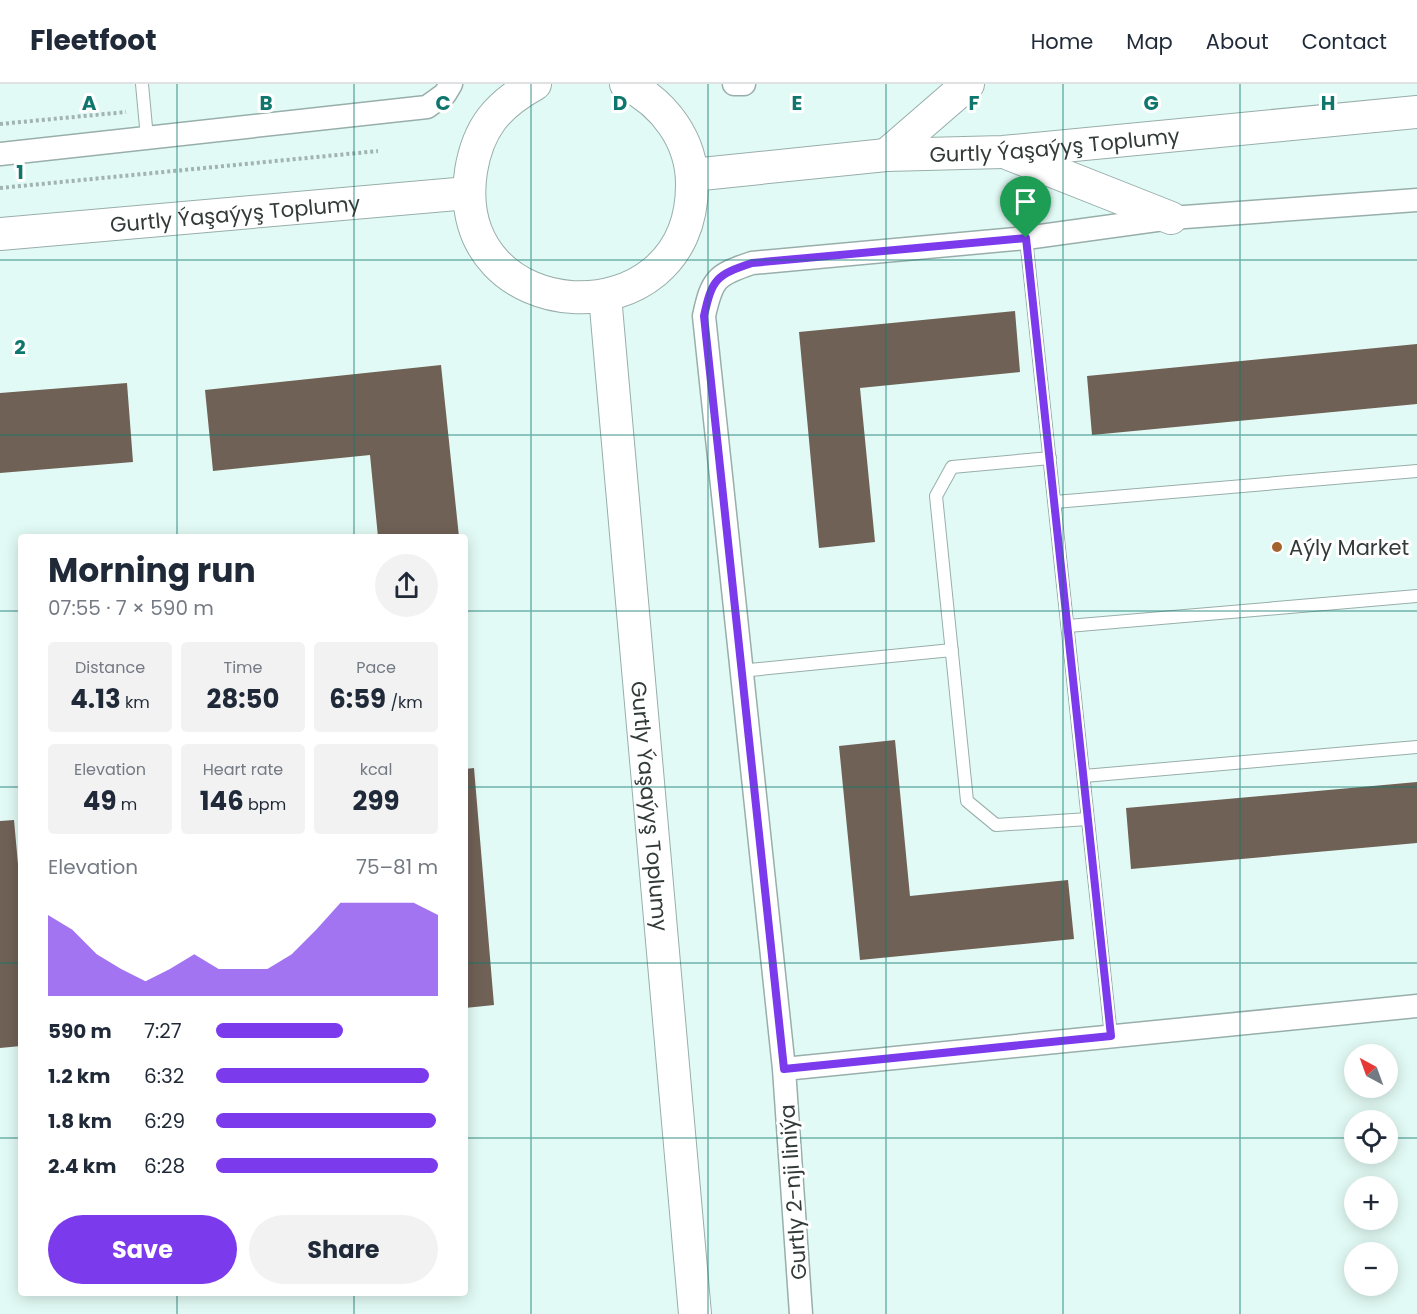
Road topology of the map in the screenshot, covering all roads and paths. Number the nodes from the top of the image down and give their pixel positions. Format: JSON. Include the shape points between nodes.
{"nodes":[{"id":1,"x":142,"y":84,"type":"edge"},
{"id":2,"x":451,"y":84,"type":"edge"},
{"id":3,"x":535,"y":84,"type":"edge"},
{"id":4,"x":626,"y":84,"type":"edge"},
{"id":5,"x":734,"y":84,"type":"edge"},
{"id":6,"x":744,"y":84,"type":"edge"},
{"id":7,"x":968,"y":84,"type":"edge"},
{"id":8,"x":145,"y":110,"type":"junction"},
{"id":9,"x":1417,"y":112,"type":"edge"},
{"id":10,"x":0,"y":124,"type":"edge"},
{"id":11,"x":147,"y":138,"type":"junction"},
{"id":12,"x":378,"y":151,"type":"dead end"},
{"id":13,"x":1003,"y":152,"type":"junction"},
{"id":14,"x":0,"y":154,"type":"edge"},
{"id":15,"x":886,"y":155,"type":"junction"},
{"id":16,"x":692,"y":175,"type":"junction"},
{"id":17,"x":0,"y":188,"type":"edge"},
{"id":18,"x":468,"y":193,"type":"junction"},
{"id":19,"x":1417,"y":200,"type":"edge"},
{"id":20,"x":1171,"y":218,"type":"junction"},
{"id":21,"x":0,"y":234,"type":"edge"},
{"id":22,"x":1026,"y":238,"type":"junction"},
{"id":23,"x":605,"y":296,"type":"junction"},
{"id":24,"x":1050,"y":458,"type":"junction"},
{"id":25,"x":1417,"y":471,"type":"edge"},
{"id":26,"x":1054,"y":502,"type":"junction"},
{"id":27,"x":1417,"y":596,"type":"edge"},
{"id":28,"x":1068,"y":626,"type":"junction"},
{"id":29,"x":952,"y":650,"type":"junction"},
{"id":30,"x":740,"y":671,"type":"junction"},
{"id":31,"x":1417,"y":747,"type":"edge"},
{"id":32,"x":1084,"y":776,"type":"junction"},
{"id":33,"x":1088,"y":819,"type":"junction"},
{"id":34,"x":1417,"y":1006,"type":"edge"},
{"id":35,"x":1111,"y":1036,"type":"junction"},
{"id":36,"x":784,"y":1069,"type":"junction"},
{"id":37,"x":695,"y":1314,"type":"edge"},
{"id":38,"x":801,"y":1314,"type":"edge"}],
"edges":[{"from":1,"to":8,"type":"lane"},
{"from":2,"to":11,"type":"street","via":[[445,94],[427,107]]},
{"from":3,"to":18,"type":"street","via":[[515,95],[484,128],[474,148]]},
{"from":4,"to":16,"type":"street","via":[[655,103],[669,118],[681,136]]},
{"from":5,"to":6,"type":"street"},
{"from":7,"to":15,"type":"street"},
{"from":8,"to":10,"type":"path"},
{"from":8,"to":11,"type":"lane"},
{"from":9,"to":13,"type":"street","name":"Gurtly Ýaşaýyş Toplumy"},
{"from":11,"to":14,"type":"street"},
{"from":12,"to":17,"type":"path"},
{"from":13,"to":15,"type":"street","name":"Gurtly Ýaşaýyş Toplumy"},
{"from":13,"to":20,"type":"street"},
{"from":15,"to":16,"type":"street","name":"Gurtly Ýaşaýyş Toplumy"},
{"from":16,"to":23,"type":"street","via":[[689,216],[671,252],[642,280]]},
{"from":18,"to":21,"type":"street","name":"Gurtly Ýaşaýyş Toplumy"},
{"from":18,"to":23,"type":"street","via":[[478,235],[504,269],[521,283],[562,298]]},
{"from":19,"to":20,"type":"street","name":"Gurtly 2-nji liniýa"},
{"from":20,"to":22,"type":"street","name":"Gurtly 2-nji liniýa"},
{"from":22,"to":24,"type":"lane"},
{"from":22,"to":30,"type":"street","name":"Gurtly 2-nji liniýa","via":[[752,263],[724,272],[709,291],[704,316]]},
{"from":23,"to":37,"type":"street","name":"Gurtly Ýaşaýyş Toplumy"},
{"from":24,"to":26,"type":"lane"},
{"from":24,"to":29,"type":"lane","via":[[952,467],[936,496]]},
{"from":25,"to":26,"type":"lane"},
{"from":26,"to":28,"type":"lane"},
{"from":27,"to":28,"type":"lane"},
{"from":28,"to":32,"type":"lane"},
{"from":29,"to":30,"type":"lane"},
{"from":29,"to":33,"type":"lane","via":[[967,801],[996,825]]},
{"from":30,"to":36,"type":"street","name":"Gurtly 2-nji liniýa"},
{"from":31,"to":32,"type":"lane"},
{"from":32,"to":33,"type":"lane"},
{"from":33,"to":35,"type":"lane"},
{"from":34,"to":35,"type":"street"},
{"from":35,"to":36,"type":"street"},
{"from":36,"to":38,"type":"street","name":"Gurtly 2-nji liniýa"}]}
